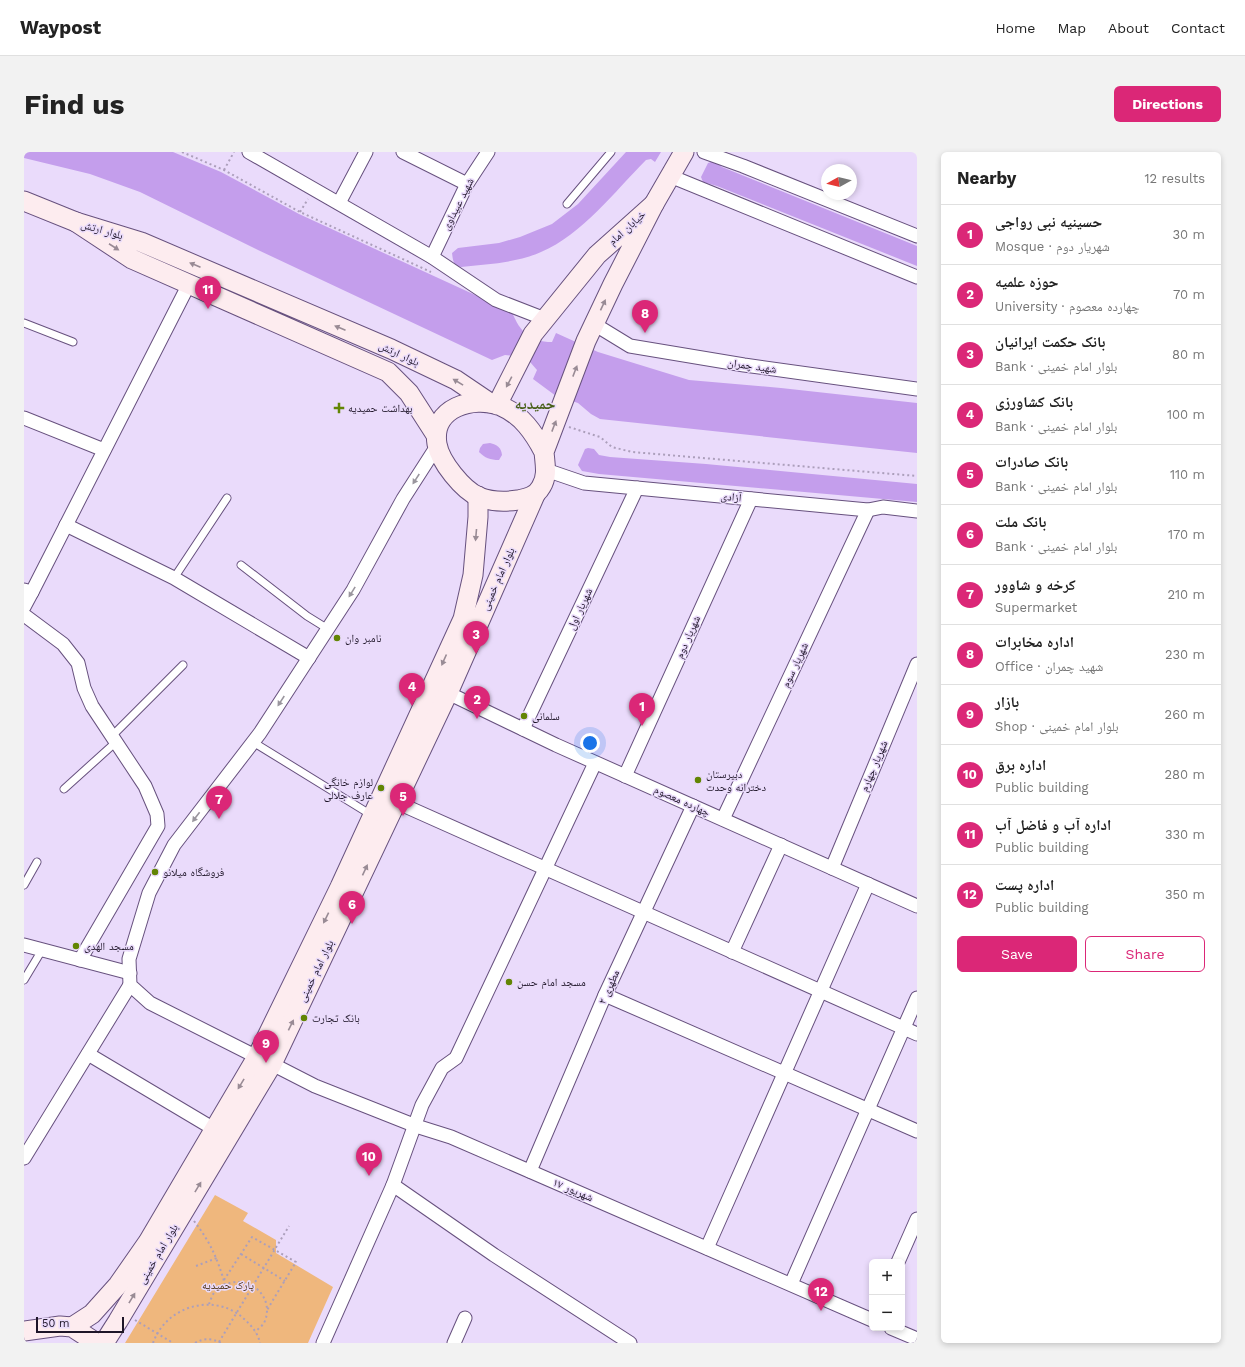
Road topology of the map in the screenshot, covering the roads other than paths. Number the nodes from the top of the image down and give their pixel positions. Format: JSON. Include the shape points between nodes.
{"nodes":[{"id":1,"x":249,"y":152,"type":"edge"},
{"id":2,"x":366,"y":152,"type":"edge"},
{"id":3,"x":403,"y":152,"type":"edge"},
{"id":4,"x":488,"y":152,"type":"edge"},
{"id":5,"x":611,"y":152,"type":"edge"},
{"id":6,"x":684,"y":152,"type":"edge"},
{"id":7,"x":704,"y":152,"type":"edge"},
{"id":8,"x":670,"y":176,"type":"junction"},
{"id":9,"x":467,"y":184,"type":"junction"},
{"id":10,"x":24,"y":201,"type":"edge"},
{"id":11,"x":339,"y":203,"type":"junction"},
{"id":12,"x":567,"y":204,"type":"dead end"},
{"id":13,"x":654,"y":204,"type":"junction"},
{"id":14,"x":76,"y":222,"type":"junction"},
{"id":15,"x":917,"y":236,"type":"edge"},
{"id":16,"x":432,"y":257,"type":"junction"},
{"id":17,"x":917,"y":277,"type":"edge"},
{"id":18,"x":189,"y":284,"type":"junction"},
{"id":19,"x":545,"y":319,"type":"junction"},
{"id":20,"x":24,"y":323,"type":"edge"},
{"id":21,"x":594,"y":324,"type":"junction"},
{"id":22,"x":73,"y":342,"type":"dead end"},
{"id":23,"x":917,"y":389,"type":"edge"},
{"id":24,"x":493,"y":404,"type":"junction"},
{"id":25,"x":24,"y":418,"type":"edge"},
{"id":26,"x":436,"y":440,"type":"junction"},
{"id":27,"x":104,"y":450,"type":"junction"},
{"id":28,"x":545,"y":461,"type":"junction"},
{"id":29,"x":637,"y":488,"type":"junction"},
{"id":30,"x":535,"y":494,"type":"junction"},
{"id":31,"x":478,"y":496,"type":"junction"},
{"id":32,"x":227,"y":498,"type":"dead end"},
{"id":33,"x":751,"y":499,"type":"junction"},
{"id":34,"x":868,"y":510,"type":"junction"},
{"id":35,"x":917,"y":511,"type":"edge"},
{"id":36,"x":66,"y":525,"type":"junction"},
{"id":37,"x":241,"y":565,"type":"dead end"},
{"id":38,"x":174,"y":578,"type":"junction"},
{"id":39,"x":28,"y":591,"type":"edge"},
{"id":40,"x":24,"y":607,"type":"edge"},
{"id":41,"x":24,"y":615,"type":"edge"},
{"id":42,"x":328,"y":629,"type":"junction"},
{"id":43,"x":309,"y":658,"type":"junction"},
{"id":44,"x":917,"y":664,"type":"edge"},
{"id":45,"x":183,"y":665,"type":"dead end"},
{"id":46,"x":448,"y":693,"type":"junction"},
{"id":47,"x":523,"y":729,"type":"junction"},
{"id":48,"x":114,"y":739,"type":"junction"},
{"id":49,"x":253,"y":742,"type":"junction"},
{"id":50,"x":595,"y":763,"type":"junction"},
{"id":51,"x":625,"y":776,"type":"junction"},
{"id":52,"x":64,"y":789,"type":"dead end"},
{"id":53,"x":396,"y":802,"type":"junction"},
{"id":54,"x":693,"y":806,"type":"junction"},
{"id":55,"x":373,"y":816,"type":"junction"},
{"id":56,"x":723,"y":819,"type":"junction"},
{"id":57,"x":781,"y":845,"type":"junction"},
{"id":58,"x":37,"y":862,"type":"dead end"},
{"id":59,"x":832,"y":868,"type":"junction"},
{"id":60,"x":545,"y":869,"type":"junction"},
{"id":61,"x":24,"y":884,"type":"edge"},
{"id":62,"x":868,"y":884,"type":"junction"},
{"id":63,"x":917,"y":906,"type":"edge"},
{"id":64,"x":643,"y":912,"type":"junction"},
{"id":65,"x":24,"y":945,"type":"edge"},
{"id":66,"x":42,"y":950,"type":"junction"},
{"id":67,"x":732,"y":952,"type":"junction"},
{"id":68,"x":80,"y":960,"type":"junction"},
{"id":69,"x":130,"y":979,"type":"junction"},
{"id":70,"x":24,"y":980,"type":"edge"},
{"id":71,"x":821,"y":992,"type":"junction"},
{"id":72,"x":605,"y":995,"type":"junction"},
{"id":73,"x":917,"y":998,"type":"edge"},
{"id":74,"x":903,"y":1028,"type":"junction"},
{"id":75,"x":917,"y":1034,"type":"edge"},
{"id":76,"x":88,"y":1054,"type":"junction"},
{"id":77,"x":264,"y":1061,"type":"junction"},
{"id":78,"x":785,"y":1074,"type":"junction"},
{"id":79,"x":868,"y":1110,"type":"junction"},
{"id":80,"x":416,"y":1126,"type":"junction"},
{"id":81,"x":214,"y":1129,"type":"junction"},
{"id":82,"x":917,"y":1131,"type":"edge"},
{"id":83,"x":24,"y":1158,"type":"edge"},
{"id":84,"x":530,"y":1171,"type":"junction"},
{"id":85,"x":393,"y":1184,"type":"junction"},
{"id":86,"x":917,"y":1219,"type":"edge"},
{"id":87,"x":707,"y":1248,"type":"junction"},
{"id":88,"x":899,"y":1259,"type":"edge"},
{"id":89,"x":791,"y":1284,"type":"junction"},
{"id":90,"x":465,"y":1318,"type":"dead end"},
{"id":91,"x":869,"y":1318,"type":"edge"},
{"id":92,"x":72,"y":1327,"type":"junction"},
{"id":93,"x":24,"y":1331,"type":"edge"},
{"id":94,"x":898,"y":1331,"type":"edge"},
{"id":95,"x":917,"y":1339,"type":"edge"},
{"id":96,"x":93,"y":1343,"type":"edge"},
{"id":97,"x":104,"y":1343,"type":"edge"},
{"id":98,"x":323,"y":1343,"type":"edge"},
{"id":99,"x":454,"y":1343,"type":"edge"},
{"id":100,"x":630,"y":1343,"type":"edge"}],
"edges":[{"from":1,"to":11,"type":"street"},
{"from":2,"to":11,"type":"street"},
{"from":3,"to":9,"type":"street"},
{"from":4,"to":9,"type":"street","name":"شهید عبیداوی"},
{"from":5,"to":12,"type":"lane"},
{"from":6,"to":8,"type":"main road"},
{"from":7,"to":15,"type":"street"},
{"from":8,"to":13,"type":"main road"},
{"from":8,"to":17,"type":"street"},
{"from":9,"to":16,"type":"street","name":"شهید عبیداوی"},
{"from":10,"to":14,"type":"main road"},
{"from":11,"to":16,"type":"street"},
{"from":13,"to":19,"type":"main road","name":"خیابان امام","via":[[597,255]]},
{"from":21,"to":13,"type":"main road","name":"خیابان امام","one_way":true},
{"from":14,"to":18,"type":"main road","name":"بلوار ارتش","one_way":true,"via":[[132,259]]},
{"from":24,"to":14,"type":"main road","name":"بلوار ارتش","one_way":true,"via":[[456,380],[391,349],[141,242]]},
{"from":16,"to":19,"type":"street","via":[[496,300]]},
{"from":18,"to":26,"type":"main road","name":"بلوار ارتش","via":[[388,372],[409,393]]},
{"from":18,"to":27,"type":"street"},
{"from":19,"to":24,"type":"main road","name":"خیابان امام","one_way":true,"via":[[533,334]]},
{"from":20,"to":22,"type":"lane"},
{"from":21,"to":23,"type":"street","name":"شهید چمران","via":[[630,346]]},
{"from":28,"to":21,"type":"main road","name":"خیابان امام","one_way":true,"via":[[555,422]]},
{"from":24,"to":26,"type":"main road","via":[[466,403],[456,408],[442,418],[438,425]]},
{"from":24,"to":28,"type":"main road","via":[[510,411],[529,426]]},
{"from":25,"to":27,"type":"street"},
{"from":26,"to":31,"type":"main road","via":[[442,459],[455,478]]},
{"from":26,"to":42,"type":"street","one_way":true,"via":[[353,590]]},
{"from":27,"to":36,"type":"street"},
{"from":28,"to":29,"type":"street","name":"آزادی","via":[[584,483]]},
{"from":28,"to":30,"type":"main road","via":[[541,487]]},
{"from":29,"to":33,"type":"street","name":"آزادی"},
{"from":29,"to":47,"type":"street","name":"شهریار اول"},
{"from":30,"to":31,"type":"main road","via":[[506,501]]},
{"from":30,"to":46,"type":"main road","name":"بلوار امام خمینی"},
{"from":31,"to":55,"type":"main road","name":"بلوار امام خمینی","one_way":true,"via":[[473,575],[463,619]]},
{"from":32,"to":38,"type":"lane"},
{"from":33,"to":34,"type":"street","name":"آزادی"},
{"from":33,"to":51,"type":"street","name":"شهریار دوم"},
{"from":34,"to":35,"type":"street","name":"آزادی","via":[[883,507]]},
{"from":34,"to":56,"type":"street","name":"شهریار سوم"},
{"from":36,"to":38,"type":"street"},
{"from":36,"to":39,"type":"street"},
{"from":37,"to":42,"type":"lane"},
{"from":38,"to":43,"type":"street"},
{"from":39,"to":40,"type":"street"},
{"from":41,"to":48,"type":"street","via":[[63,644],[78,662],[84,688],[92,706]]},
{"from":42,"to":43,"type":"street"},
{"from":43,"to":49,"type":"street","one_way":true},
{"from":44,"to":59,"type":"street","name":"شهریار چهارم"},
{"from":45,"to":48,"type":"lane"},
{"from":46,"to":47,"type":"street","name":"چهارده معصوم"},
{"from":46,"to":53,"type":"main road","name":"بلوار امام خمینی"},
{"from":47,"to":50,"type":"street","name":"چهارده معصوم"},
{"from":48,"to":52,"type":"lane"},
{"from":48,"to":68,"type":"street","via":[[145,786],[157,814],[158,826]]},
{"from":49,"to":55,"type":"lane"},
{"from":49,"to":69,"type":"street","one_way":true,"via":[[174,845],[149,894],[128,959]]},
{"from":50,"to":51,"type":"street","name":"چهارده معصوم"},
{"from":50,"to":60,"type":"street"},
{"from":51,"to":54,"type":"street","name":"چهارده معصوم"},
{"from":53,"to":60,"type":"street"},
{"from":77,"to":53,"type":"main road","name":"بلوار امام خمینی","one_way":true},
{"from":54,"to":56,"type":"street","name":"چهارده معصوم"},
{"from":54,"to":64,"type":"street","name":"مطهری ۲"},
{"from":55,"to":77,"type":"main road","name":"بلوار امام خمینی","one_way":true},
{"from":56,"to":57,"type":"street","name":"چهارده معصوم"},
{"from":57,"to":59,"type":"street","name":"چهارده معصوم"},
{"from":57,"to":67,"type":"street"},
{"from":58,"to":61,"type":"lane"},
{"from":59,"to":62,"type":"street","name":"چهارده معصوم"},
{"from":60,"to":64,"type":"street"},
{"from":60,"to":80,"type":"street","via":[[456,1058],[442,1068],[422,1105]]},
{"from":62,"to":63,"type":"street","name":"چهارده معصوم"},
{"from":62,"to":71,"type":"street"},
{"from":64,"to":67,"type":"street"},
{"from":64,"to":72,"type":"street","name":"مطهری ۲"},
{"from":65,"to":66,"type":"street"},
{"from":66,"to":68,"type":"street"},
{"from":66,"to":70,"type":"lane"},
{"from":67,"to":71,"type":"street"},
{"from":68,"to":69,"type":"street"},
{"from":69,"to":76,"type":"street"},
{"from":69,"to":77,"type":"street","name":"۱۷ شهریور","via":[[150,1003]]},
{"from":71,"to":74,"type":"street"},
{"from":71,"to":78,"type":"street"},
{"from":72,"to":78,"type":"street"},
{"from":72,"to":84,"type":"street","name":"مطهری ۲"},
{"from":73,"to":74,"type":"street"},
{"from":74,"to":75,"type":"street"},
{"from":74,"to":79,"type":"street"},
{"from":76,"to":81,"type":"street"},
{"from":76,"to":83,"type":"street"},
{"from":77,"to":80,"type":"street","name":"۱۷ شهریور","via":[[315,1086]]},
{"from":77,"to":81,"type":"main road","name":"بلوار امام خمینی","one_way":true},
{"from":97,"to":77,"type":"main road","name":"بلوار امام خمینی","one_way":true,"via":[[185,1208]]},
{"from":78,"to":79,"type":"street"},
{"from":78,"to":87,"type":"street"},
{"from":79,"to":82,"type":"street"},
{"from":79,"to":89,"type":"street"},
{"from":80,"to":84,"type":"street","name":"۱۷ شهریور","via":[[451,1137]]},
{"from":80,"to":85,"type":"street"},
{"from":81,"to":92,"type":"main road","name":"بلوار امام خمینی","via":[[148,1242],[118,1284],[92,1314]]},
{"from":84,"to":87,"type":"street","name":"۱۷ شهریور"},
{"from":85,"to":98,"type":"street"},
{"from":85,"to":100,"type":"street","via":[[494,1255]]},
{"from":86,"to":88,"type":"street"},
{"from":87,"to":89,"type":"street","name":"۱۷ شهریور"},
{"from":89,"to":91,"type":"street","name":"۱۷ شهریور"},
{"from":90,"to":99,"type":"street"},
{"from":92,"to":93,"type":"main road"},
{"from":92,"to":96,"type":"main road"},
{"from":94,"to":95,"type":"street"}]}
